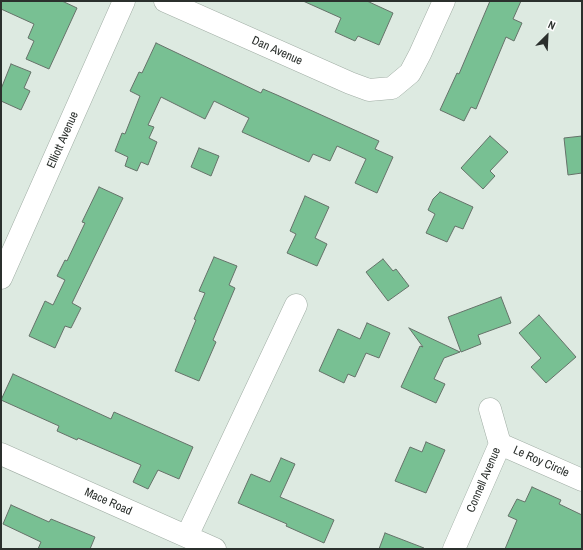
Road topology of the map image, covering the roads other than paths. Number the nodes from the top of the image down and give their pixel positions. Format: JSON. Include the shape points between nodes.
{"nodes":[{"id":1,"x":124,"y":1,"type":"edge"},
{"id":2,"x":165,"y":1,"type":"edge"},
{"id":3,"x":444,"y":1,"type":"edge"},
{"id":4,"x":1,"y":278,"type":"edge"},
{"id":5,"x":296,"y":305,"type":"dead end"},
{"id":6,"x":490,"y":409,"type":"dead end"},
{"id":7,"x":500,"y":444,"type":"junction"},
{"id":8,"x":1,"y":454,"type":"edge"},
{"id":9,"x":582,"y":480,"type":"edge"},
{"id":10,"x":187,"y":536,"type":"junction"},
{"id":11,"x":215,"y":549,"type":"edge"},
{"id":12,"x":454,"y":549,"type":"edge"}],
"edges":[{"from":1,"to":4,"type":"street","name":"Elliott Avenue"},
{"from":2,"to":3,"type":"street","name":"Dan Avenue","via":[[369,90],[392,88],[410,73]]},
{"from":5,"to":10,"type":"street"},
{"from":6,"to":7,"type":"street","name":"Connell Avenue"},
{"from":7,"to":9,"type":"street","name":"Le Roy Circle"},
{"from":7,"to":12,"type":"street","name":"Connell Avenue"},
{"from":8,"to":10,"type":"street","name":"Mace Road"},
{"from":10,"to":11,"type":"street","name":"Mace Road"}]}
